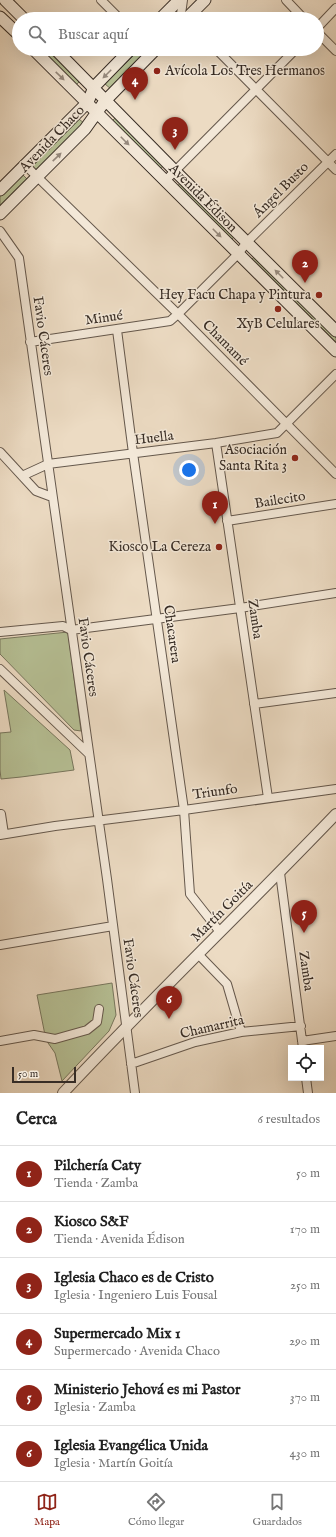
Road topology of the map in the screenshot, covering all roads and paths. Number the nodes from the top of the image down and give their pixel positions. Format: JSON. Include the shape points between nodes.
{"nodes":[{"id":1,"x":5,"y":0,"type":"edge"},
{"id":2,"x":101,"y":0,"type":"edge"},
{"id":3,"x":179,"y":0,"type":"edge"},
{"id":4,"x":183,"y":0,"type":"edge"},
{"id":5,"x":205,"y":0,"type":"edge"},
{"id":6,"x":286,"y":0,"type":"edge"},
{"id":7,"x":336,"y":8,"type":"edge"},
{"id":8,"x":17,"y":12,"type":"edge"},
{"id":9,"x":113,"y":12,"type":"edge"},
{"id":10,"x":167,"y":12,"type":"edge"},
{"id":11,"x":181,"y":12,"type":"edge"},
{"id":12,"x":193,"y":12,"type":"edge"},
{"id":13,"x":297,"y":12,"type":"edge"},
{"id":14,"x":0,"y":17,"type":"edge"},
{"id":15,"x":324,"y":21,"type":"edge"},
{"id":16,"x":12,"y":29,"type":"edge"},
{"id":17,"x":324,"y":39,"type":"edge"},
{"id":18,"x":336,"y":51,"type":"edge"},
{"id":19,"x":40,"y":56,"type":"edge"},
{"id":20,"x":62,"y":56,"type":"edge"},
{"id":21,"x":124,"y":56,"type":"edge"},
{"id":22,"x":149,"y":56,"type":"edge"},
{"id":23,"x":223,"y":56,"type":"edge"},
{"id":24,"x":289,"y":56,"type":"edge"},
{"id":25,"x":94,"y":87,"type":"junction"},
{"id":26,"x":256,"y":89,"type":"junction"},
{"id":27,"x":105,"y":101,"type":"junction"},
{"id":28,"x":88,"y":102,"type":"junction"},
{"id":29,"x":98,"y":113,"type":"junction"},
{"id":30,"x":336,"y":154,"type":"edge"},
{"id":31,"x":328,"y":162,"type":"junction"},
{"id":32,"x":24,"y":164,"type":"junction"},
{"id":33,"x":336,"y":170,"type":"edge"},
{"id":34,"x":175,"y":171,"type":"junction"},
{"id":35,"x":37,"y":176,"type":"junction"},
{"id":36,"x":165,"y":181,"type":"junction"},
{"id":37,"x":0,"y":190,"type":"edge"},
{"id":38,"x":0,"y":214,"type":"edge"},
{"id":39,"x":0,"y":231,"type":"edge"},
{"id":40,"x":247,"y":242,"type":"junction"},
{"id":41,"x":238,"y":254,"type":"junction"},
{"id":42,"x":178,"y":314,"type":"junction"},
{"id":43,"x":117,"y":330,"type":"junction"},
{"id":44,"x":336,"y":331,"type":"edge"},
{"id":45,"x":30,"y":342,"type":"junction"},
{"id":46,"x":336,"y":350,"type":"edge"},
{"id":47,"x":336,"y":374,"type":"edge"},
{"id":48,"x":286,"y":422,"type":"junction"},
{"id":49,"x":216,"y":443,"type":"junction"},
{"id":50,"x":0,"y":452,"type":"edge"},
{"id":51,"x":133,"y":454,"type":"junction"},
{"id":52,"x":48,"y":464,"type":"junction"},
{"id":53,"x":336,"y":474,"type":"edge"},
{"id":54,"x":22,"y":476,"type":"junction"},
{"id":55,"x":52,"y":497,"type":"junction"},
{"id":56,"x":336,"y":504,"type":"edge"},
{"id":57,"x":227,"y":521,"type":"junction"},
{"id":58,"x":336,"y":593,"type":"edge"},
{"id":59,"x":240,"y":608,"type":"junction"},
{"id":60,"x":156,"y":619,"type":"junction"},
{"id":61,"x":71,"y":630,"type":"junction"},
{"id":62,"x":0,"y":632,"type":"edge"},
{"id":63,"x":0,"y":669,"type":"edge"},
{"id":64,"x":336,"y":693,"type":"edge"},
{"id":65,"x":254,"y":704,"type":"junction"},
{"id":66,"x":89,"y":754,"type":"junction"},
{"id":67,"x":336,"y":789,"type":"edge"},
{"id":68,"x":268,"y":798,"type":"junction"},
{"id":69,"x":184,"y":810,"type":"junction"},
{"id":70,"x":1,"y":814,"type":"edge"},
{"id":71,"x":336,"y":814,"type":"edge"},
{"id":72,"x":98,"y":820,"type":"junction"},
{"id":73,"x":2,"y":834,"type":"edge"},
{"id":74,"x":280,"y":873,"type":"junction"},
{"id":75,"x":113,"y":926,"type":"junction"},
{"id":76,"x":220,"y":932,"type":"junction"},
{"id":77,"x":0,"y":945,"type":"edge"},
{"id":78,"x":198,"y":954,"type":"junction"},
{"id":79,"x":99,"y":1009,"type":"dead end"},
{"id":80,"x":126,"y":1026,"type":"junction"},
{"id":81,"x":301,"y":1026,"type":"junction"},
{"id":82,"x":241,"y":1032,"type":"junction"},
{"id":83,"x":336,"y":1036,"type":"edge"},
{"id":84,"x":0,"y":1041,"type":"edge"},
{"id":85,"x":302,"y":1044,"type":"edge"},
{"id":86,"x":131,"y":1064,"type":"junction"},
{"id":87,"x":306,"y":1081,"type":"edge"},
{"id":88,"x":63,"y":1093,"type":"edge"},
{"id":89,"x":135,"y":1093,"type":"edge"},
{"id":90,"x":308,"y":1093,"type":"edge"}],
"edges":[{"from":1,"to":8,"type":"main road"},
{"from":2,"to":9,"type":"street"},
{"from":3,"to":10,"type":"main road"},
{"from":4,"to":11,"type":"street"},
{"from":5,"to":12,"type":"main road"},
{"from":6,"to":13,"type":"street"},
{"from":7,"to":15,"type":"street"},
{"from":14,"to":16,"type":"main road"},
{"from":17,"to":18,"type":"street"},
{"from":19,"to":28,"type":"main road","name":"Avenida Édison","one_way":true},
{"from":20,"to":25,"type":"main road","name":"Avenida Édison"},
{"from":21,"to":25,"type":"main road","name":"Avenida Chaco","one_way":true},
{"from":22,"to":27,"type":"main road","name":"Avenida Chaco"},
{"from":23,"to":26,"type":"street"},
{"from":24,"to":26,"type":"street"},
{"from":25,"to":27,"type":"main road","name":"Avenida Édison"},
{"from":25,"to":28,"type":"main road","name":"Avenida Chaco"},
{"from":26,"to":31,"type":"street"},
{"from":26,"to":34,"type":"street"},
{"from":27,"to":29,"type":"main road","name":"Avenida Chaco"},
{"from":27,"to":34,"type":"main road","name":"Avenida Édison"},
{"from":28,"to":29,"type":"main road","name":"Avenida Édison"},
{"from":28,"to":32,"type":"main road","name":"Avenida Chaco"},
{"from":35,"to":29,"type":"main road","name":"Avenida Chaco","one_way":true,"via":[[85,130]]},
{"from":29,"to":36,"type":"main road","name":"Avenida Édison","one_way":true},
{"from":30,"to":31,"type":"street","name":"Ángel Busto"},
{"from":31,"to":33,"type":"street"},
{"from":31,"to":40,"type":"street","name":"Ángel Busto"},
{"from":32,"to":35,"type":"street","name":"Chamamé"},
{"from":32,"to":37,"type":"main road","name":"Avenida Chaco"},
{"from":34,"to":36,"type":"street"},
{"from":34,"to":40,"type":"main road","name":"Avenida Édison"},
{"from":35,"to":38,"type":"main road","name":"Avenida Chaco"},
{"from":35,"to":42,"type":"street","name":"Chamamé"},
{"from":36,"to":41,"type":"main road","name":"Avenida Édison","one_way":true},
{"from":39,"to":45,"type":"street","name":"Favio Cáceres","via":[[18,258]]},
{"from":40,"to":41,"type":"street","name":"Ángel Busto"},
{"from":44,"to":40,"type":"main road","name":"Avenida Édison","one_way":true},
{"from":41,"to":42,"type":"street","name":"Ángel Busto"},
{"from":41,"to":46,"type":"main road","name":"Avenida Édison"},
{"from":42,"to":43,"type":"street","name":"Minué","via":[[170,321]]},
{"from":42,"to":48,"type":"street","name":"Chamamé"},
{"from":43,"to":45,"type":"street","name":"Minué"},
{"from":43,"to":51,"type":"street","name":"Chacarera"},
{"from":45,"to":52,"type":"street","name":"Favio Cáceres"},
{"from":47,"to":48,"type":"street","name":"Huella"},
{"from":48,"to":49,"type":"street","name":"Huella","via":[[277,433]]},
{"from":48,"to":53,"type":"street","name":"Chamamé"},
{"from":49,"to":51,"type":"street","name":"Huella"},
{"from":49,"to":57,"type":"street","name":"Zamba"},
{"from":50,"to":54,"type":"street"},
{"from":51,"to":52,"type":"street","name":"Huella"},
{"from":51,"to":60,"type":"street","name":"Chacarera"},
{"from":52,"to":54,"type":"street","name":"Huella"},
{"from":52,"to":55,"type":"street","name":"Favio Cáceres"},
{"from":54,"to":55,"type":"street","via":[[36,490]]},
{"from":55,"to":61,"type":"street","name":"Favio Cáceres"},
{"from":56,"to":57,"type":"street","name":"Bailecito"},
{"from":57,"to":59,"type":"street","name":"Zamba"},
{"from":58,"to":59,"type":"street"},
{"from":59,"to":60,"type":"street"},
{"from":59,"to":65,"type":"street","name":"Zamba"},
{"from":60,"to":61,"type":"street"},
{"from":60,"to":69,"type":"street","name":"Chacarera"},
{"from":61,"to":62,"type":"street","via":[[63,626]]},
{"from":61,"to":66,"type":"street","name":"Favio Cáceres"},
{"from":63,"to":66,"type":"street"},
{"from":64,"to":65,"type":"street"},
{"from":65,"to":68,"type":"street","name":"Zamba"},
{"from":66,"to":72,"type":"street","name":"Favio Cáceres"},
{"from":67,"to":68,"type":"street","name":"Triunfo"},
{"from":68,"to":69,"type":"street","name":"Triunfo"},
{"from":69,"to":72,"type":"street","name":"Triunfo"},
{"from":69,"to":76,"type":"street","name":"Chacarera","via":[[190,894]]},
{"from":70,"to":73,"type":"street"},
{"from":71,"to":74,"type":"street","name":"Martín Goitía"},
{"from":72,"to":73,"type":"street","name":"Triunfo"},
{"from":72,"to":75,"type":"street","name":"Favio Cáceres"},
{"from":74,"to":76,"type":"street","name":"Martín Goitía"},
{"from":74,"to":81,"type":"street","name":"Zamba"},
{"from":75,"to":77,"type":"street"},
{"from":75,"to":80,"type":"street","name":"Favio Cáceres"},
{"from":76,"to":78,"type":"street","name":"Martín Goitía"},
{"from":78,"to":80,"type":"street","name":"Martín Goitía"},
{"from":78,"to":82,"type":"street","via":[[227,984]]},
{"from":79,"to":84,"type":"street","via":[[96,1022],[87,1030],[55,1039],[34,1036]]},
{"from":80,"to":86,"type":"street","name":"Favio Cáceres"},
{"from":80,"to":88,"type":"street","name":"Martín Goitía"},
{"from":81,"to":82,"type":"street","name":"Chamarrita"},
{"from":81,"to":85,"type":"street","name":"Zamba"},
{"from":82,"to":86,"type":"street","name":"Chamarrita","via":[[195,1042]]},
{"from":83,"to":85,"type":"street"},
{"from":86,"to":89,"type":"street","name":"Favio Cáceres"},
{"from":87,"to":90,"type":"street"}]}
